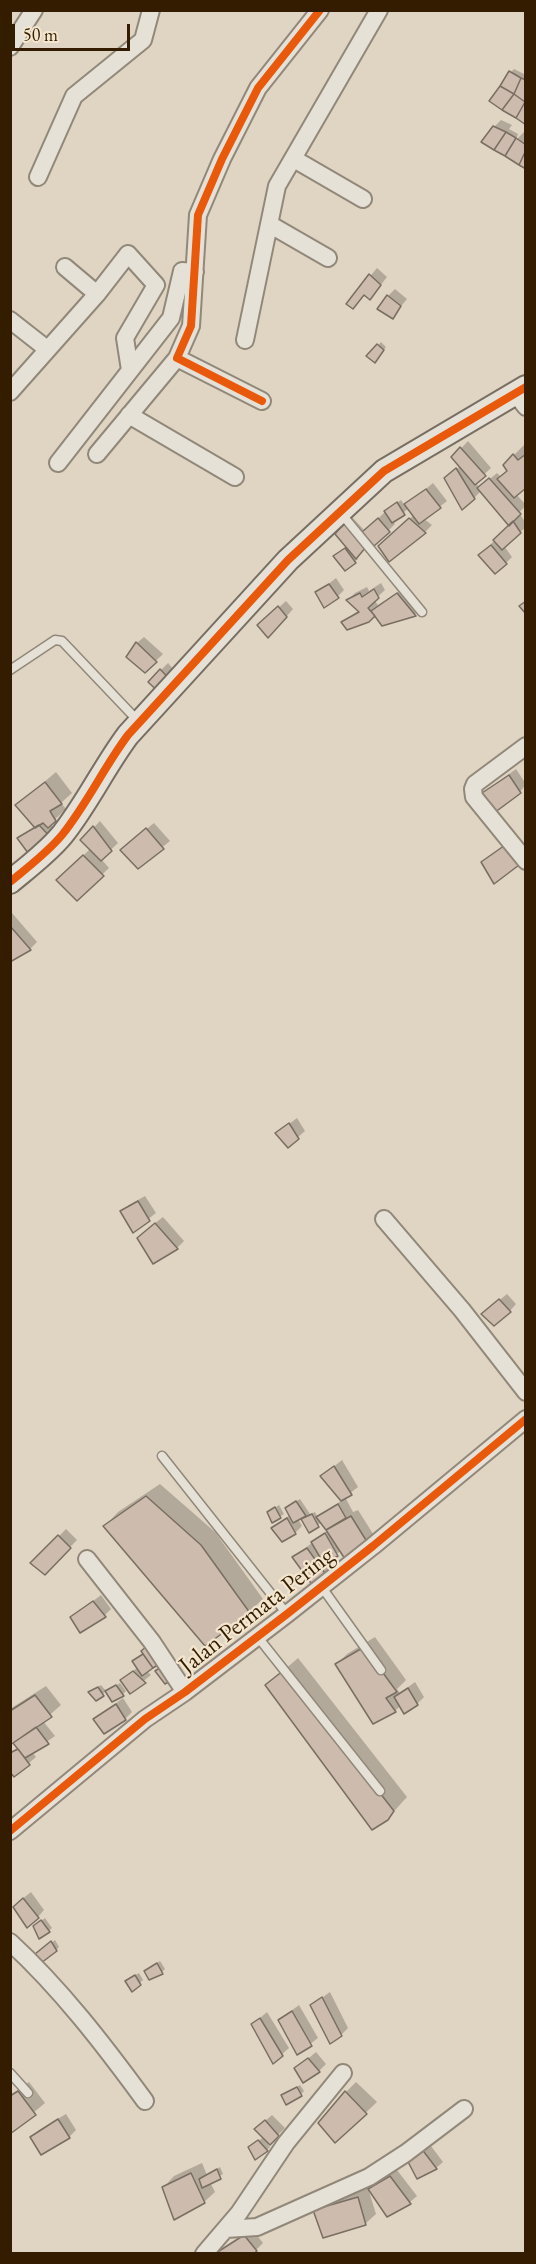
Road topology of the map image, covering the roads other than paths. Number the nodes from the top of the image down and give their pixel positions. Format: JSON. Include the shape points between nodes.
{"nodes":[{"id":1,"x":34,"y":10,"type":"edge"},
{"id":2,"x":152,"y":10,"type":"edge"},
{"id":3,"x":320,"y":10,"type":"edge"},
{"id":4,"x":379,"y":10,"type":"edge"},
{"id":5,"x":16,"y":26,"type":"edge"},
{"id":6,"x":10,"y":47,"type":"edge"},
{"id":7,"x":294,"y":159,"type":"junction"},
{"id":8,"x":38,"y":177,"type":"dead end"},
{"id":9,"x":363,"y":199,"type":"dead end"},
{"id":10,"x":269,"y":224,"type":"junction"},
{"id":11,"x":328,"y":258,"type":"dead end"},
{"id":12,"x":64,"y":267,"type":"dead end"},
{"id":13,"x":195,"y":272,"type":"junction"},
{"id":14,"x":97,"y":294,"type":"junction"},
{"id":15,"x":10,"y":321,"type":"edge"},
{"id":16,"x":245,"y":340,"type":"dead end"},
{"id":17,"x":47,"y":349,"type":"junction"},
{"id":18,"x":177,"y":358,"type":"junction"},
{"id":19,"x":130,"y":370,"type":"junction"},
{"id":20,"x":10,"y":392,"type":"edge"},
{"id":21,"x":522,"y":396,"type":"edge"},
{"id":22,"x":262,"y":400,"type":"dead end"},
{"id":23,"x":129,"y":415,"type":"junction"},
{"id":24,"x":97,"y":454,"type":"dead end"},
{"id":25,"x":58,"y":463,"type":"dead end"},
{"id":26,"x":235,"y":477,"type":"dead end"},
{"id":27,"x":339,"y":512,"type":"junction"},
{"id":28,"x":422,"y":612,"type":"dead end"},
{"id":29,"x":10,"y":670,"type":"edge"},
{"id":30,"x":139,"y":722,"type":"junction"},
{"id":31,"x":525,"y":746,"type":"edge"},
{"id":32,"x":525,"y":861,"type":"edge"},
{"id":33,"x":10,"y":882,"type":"edge"},
{"id":34,"x":384,"y":1220,"type":"dead end"},
{"id":35,"x":525,"y":1392,"type":"edge"},
{"id":36,"x":525,"y":1419,"type":"edge"},
{"id":37,"x":162,"y":1456,"type":"dead end"},
{"id":38,"x":87,"y":1559,"type":"dead end"},
{"id":39,"x":321,"y":1586,"type":"junction"},
{"id":40,"x":287,"y":1614,"type":"junction"},
{"id":41,"x":257,"y":1636,"type":"junction"},
{"id":42,"x":381,"y":1670,"type":"dead end"},
{"id":43,"x":185,"y":1692,"type":"junction"},
{"id":44,"x":380,"y":1791,"type":"dead end"},
{"id":45,"x":10,"y":1831,"type":"edge"},
{"id":46,"x":10,"y":1942,"type":"edge"},
{"id":47,"x":10,"y":2073,"type":"edge"},
{"id":48,"x":343,"y":2073,"type":"dead end"},
{"id":49,"x":28,"y":2093,"type":"dead end"},
{"id":50,"x":145,"y":2101,"type":"dead end"},
{"id":51,"x":464,"y":2109,"type":"dead end"},
{"id":52,"x":226,"y":2229,"type":"junction"},
{"id":53,"x":204,"y":2253,"type":"edge"}],
"edges":[{"from":1,"to":5,"type":"street"},
{"from":2,"to":8,"type":"street","via":[[143,40],[74,96]]},
{"from":3,"to":13,"type":"street","via":[[258,88],[222,159],[198,215]]},
{"from":4,"to":7,"type":"street"},
{"from":5,"to":6,"type":"street"},
{"from":7,"to":9,"type":"street"},
{"from":7,"to":10,"type":"street","via":[[277,186]]},
{"from":10,"to":11,"type":"street"},
{"from":10,"to":16,"type":"street"},
{"from":12,"to":14,"type":"street"},
{"from":13,"to":18,"type":"street","via":[[191,326]]},
{"from":13,"to":19,"type":"street","via":[[182,271],[171,318]]},
{"from":14,"to":17,"type":"street"},
{"from":14,"to":19,"type":"street","via":[[128,254],[156,285],[125,338]]},
{"from":15,"to":17,"type":"street"},
{"from":17,"to":20,"type":"street"},
{"from":18,"to":22,"type":"street"},
{"from":18,"to":23,"type":"street"},
{"from":19,"to":25,"type":"street"},
{"from":21,"to":27,"type":"street","via":[[384,471]]},
{"from":23,"to":24,"type":"street"},
{"from":23,"to":26,"type":"street"},
{"from":27,"to":28,"type":"lane"},
{"from":27,"to":30,"type":"street","via":[[288,560]]},
{"from":29,"to":30,"type":"lane","via":[[55,640],[62,641]]},
{"from":30,"to":33,"type":"street","via":[[108,760],[62,836]]},
{"from":31,"to":32,"type":"street","via":[[473,789],[474,797]]},
{"from":34,"to":35,"type":"street","via":[[462,1310]]},
{"from":36,"to":39,"type":"street","name":"Jalan Permata Pering"},
{"from":37,"to":40,"type":"lane"},
{"from":38,"to":43,"type":"street","via":[[152,1642]]},
{"from":39,"to":40,"type":"street","name":"Jalan Permata Pering"},
{"from":39,"to":42,"type":"lane"},
{"from":40,"to":41,"type":"street","name":"Jalan Permata Pering"},
{"from":41,"to":43,"type":"street","name":"Jalan Permata Pering"},
{"from":41,"to":44,"type":"lane"},
{"from":43,"to":45,"type":"street","name":"Jalan Permata Pering","via":[[145,1719]]},
{"from":46,"to":50,"type":"street","via":[[104,2044]]},
{"from":47,"to":49,"type":"lane"},
{"from":48,"to":52,"type":"street","via":[[286,2143]]},
{"from":51,"to":52,"type":"street","via":[[369,2176],[257,2227]]},
{"from":52,"to":53,"type":"street"}]}
